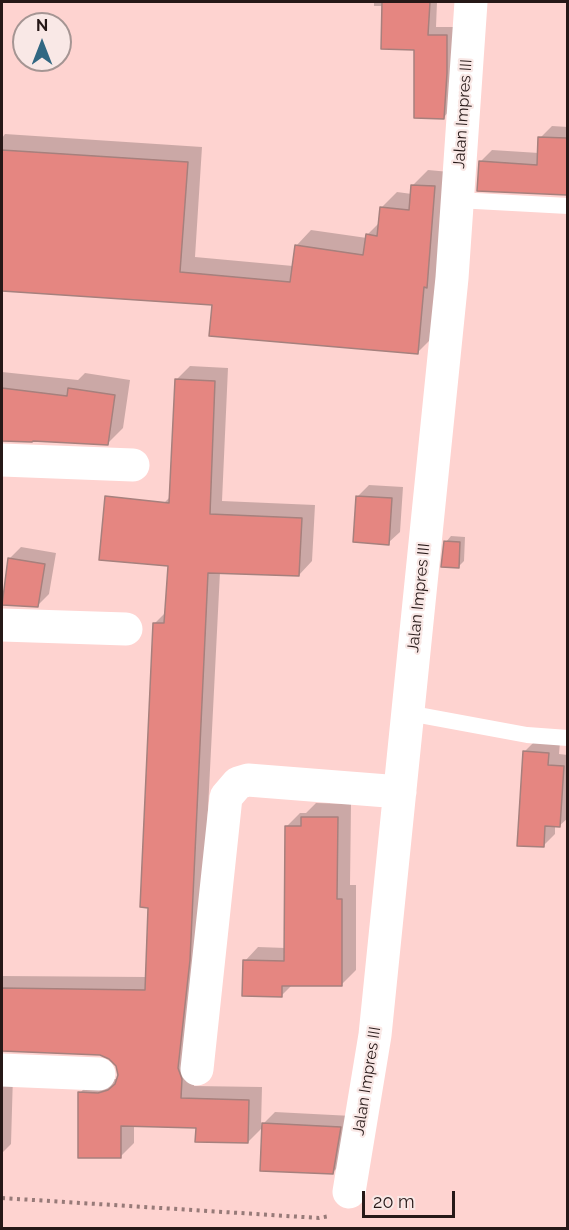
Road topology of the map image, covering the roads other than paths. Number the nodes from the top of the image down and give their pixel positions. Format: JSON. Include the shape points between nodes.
{"nodes":[{"id":1,"x":471,"y":2,"type":"edge"},
{"id":2,"x":457,"y":200,"type":"junction"},
{"id":3,"x":567,"y":206,"type":"edge"},
{"id":4,"x":2,"y":460,"type":"edge"},
{"id":5,"x":133,"y":465,"type":"dead end"},
{"id":6,"x":2,"y":625,"type":"edge"},
{"id":7,"x":126,"y":629,"type":"dead end"},
{"id":8,"x":408,"y":713,"type":"junction"},
{"id":9,"x":567,"y":738,"type":"edge"},
{"id":10,"x":400,"y":792,"type":"junction"},
{"id":11,"x":197,"y":1069,"type":"dead end"},
{"id":12,"x":2,"y":1070,"type":"edge"},
{"id":13,"x":99,"y":1074,"type":"dead end"},
{"id":14,"x":349,"y":1192,"type":"road end"}],
"edges":[{"from":1,"to":2,"type":"street","name":"Jalan Impres III"},
{"from":2,"to":3,"type":"lane"},
{"from":2,"to":8,"type":"street","name":"Jalan Impres III"},
{"from":4,"to":5,"type":"street"},
{"from":6,"to":7,"type":"street"},
{"from":8,"to":9,"type":"lane","via":[[527,735]]},
{"from":8,"to":10,"type":"street","name":"Jalan Impres III"},
{"from":10,"to":11,"type":"street","via":[[248,780],[238,783],[226,797]]},
{"from":10,"to":14,"type":"street","name":"Jalan Impres III","via":[[375,1035]]},
{"from":12,"to":13,"type":"street"}]}
